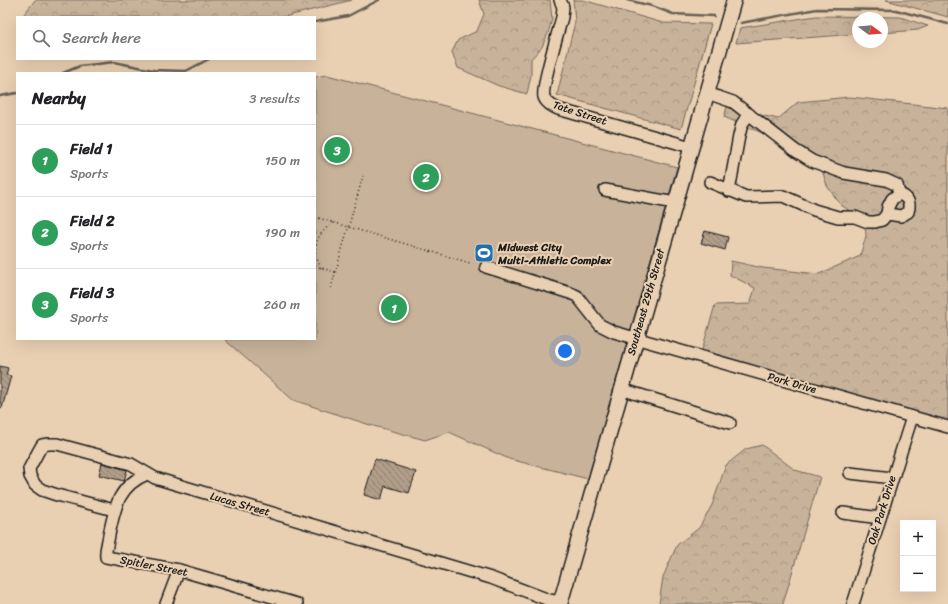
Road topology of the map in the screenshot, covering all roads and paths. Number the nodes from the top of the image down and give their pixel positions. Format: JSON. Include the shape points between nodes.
{"nodes":[{"id":1,"x":560,"y":0,"type":"edge"},
{"id":2,"x":734,"y":0,"type":"edge"},
{"id":3,"x":707,"y":93,"type":"junction"},
{"id":4,"x":749,"y":114,"type":"junction"},
{"id":5,"x":691,"y":147,"type":"junction"},
{"id":6,"x":363,"y":176,"type":"dead end"},
{"id":7,"x":710,"y":182,"type":"dead end"},
{"id":8,"x":605,"y":190,"type":"dead end"},
{"id":9,"x":729,"y":191,"type":"junction"},
{"id":10,"x":899,"y":194,"type":"junction"},
{"id":11,"x":675,"y":202,"type":"junction"},
{"id":12,"x":887,"y":214,"type":"junction"},
{"id":13,"x":316,"y":217,"type":"edge"},
{"id":14,"x":319,"y":218,"type":"junction"},
{"id":15,"x":316,"y":220,"type":"edge"},
{"id":16,"x":334,"y":222,"type":"junction"},
{"id":17,"x":349,"y":227,"type":"junction"},
{"id":18,"x":316,"y":248,"type":"edge"},
{"id":19,"x":316,"y":257,"type":"edge"},
{"id":20,"x":470,"y":263,"type":"dead end"},
{"id":21,"x":316,"y":266,"type":"edge"},
{"id":22,"x":486,"y":267,"type":"dead end"},
{"id":23,"x":321,"y":268,"type":"junction"},
{"id":24,"x":335,"y":272,"type":"junction"},
{"id":25,"x":331,"y":288,"type":"dead end"},
{"id":26,"x":636,"y":339,"type":"junction"},
{"id":27,"x":621,"y":389,"type":"junction"},
{"id":28,"x":912,"y":417,"type":"junction"},
{"id":29,"x":730,"y":423,"type":"dead end"},
{"id":30,"x":948,"y":427,"type":"edge"},
{"id":31,"x":850,"y":473,"type":"dead end"},
{"id":32,"x":147,"y":474,"type":"junction"},
{"id":33,"x":892,"y":478,"type":"junction"},
{"id":34,"x":114,"y":510,"type":"junction"},
{"id":35,"x":843,"y":513,"type":"dead end"},
{"id":36,"x":880,"y":518,"type":"junction"},
{"id":37,"x":179,"y":570,"type":"junction"},
{"id":38,"x":290,"y":603,"type":"edge"},
{"id":39,"x":560,"y":603,"type":"edge"},
{"id":40,"x":166,"y":604,"type":"edge"},
{"id":41,"x":853,"y":604,"type":"edge"}],
"edges":[{"from":1,"to":5,"type":"street","name":"Tate Street","via":[[563,7],[562,17],[543,94],[548,104]]},
{"from":2,"to":3,"type":"main road","name":"Southeast 29th Street"},
{"from":3,"to":4,"type":"street","via":[[734,102]]},
{"from":3,"to":5,"type":"main road","name":"Southeast 29th Street"},
{"from":4,"to":9,"type":"street","via":[[742,124]]},
{"from":4,"to":10,"type":"street","via":[[812,161],[844,173],[886,180],[897,185]]},
{"from":5,"to":11,"type":"main road","name":"Southeast 29th Street"},
{"from":6,"to":17,"type":"path"},
{"from":7,"to":9,"type":"street"},
{"from":8,"to":11,"type":"street"},
{"from":9,"to":12,"type":"street","via":[[746,197],[783,196],[814,210],[838,217],[855,217],[868,222],[882,220]]},
{"from":10,"to":12,"type":"street","via":[[892,199]]},
{"from":10,"to":12,"type":"street","via":[[904,195],[908,201],[908,212],[902,216]]},
{"from":11,"to":26,"type":"main road","name":"Southeast 29th Street"},
{"from":13,"to":14,"type":"path"},
{"from":14,"to":15,"type":"path"},
{"from":14,"to":16,"type":"path"},
{"from":16,"to":17,"type":"path"},
{"from":16,"to":18,"type":"path","via":[[319,235]]},
{"from":17,"to":20,"type":"path"},
{"from":17,"to":24,"type":"path"},
{"from":19,"to":23,"type":"path"},
{"from":21,"to":23,"type":"path"},
{"from":22,"to":26,"type":"street","name":"Park Drive","via":[[577,296],[600,325]]},
{"from":23,"to":24,"type":"path"},
{"from":24,"to":25,"type":"path"},
{"from":26,"to":27,"type":"main road","name":"Southeast 29th Street"},
{"from":26,"to":28,"type":"street","name":"Park Drive"},
{"from":27,"to":29,"type":"street"},
{"from":27,"to":39,"type":"main road","name":"Southeast 29th Street"},
{"from":28,"to":30,"type":"street","name":"Park Drive"},
{"from":28,"to":33,"type":"street","name":"Oak Park Drive"},
{"from":31,"to":33,"type":"street"},
{"from":32,"to":34,"type":"street","name":"Spitler Street","via":[[130,484]]},
{"from":32,"to":34,"type":"street","name":"Lucas Street","via":[[131,464],[57,444],[42,445],[29,469],[35,485],[57,495]]},
{"from":32,"to":39,"type":"street","name":"Lucas Street","via":[[491,578]]},
{"from":33,"to":36,"type":"street","name":"Oak Park Drive"},
{"from":34,"to":37,"type":"street","name":"Spitler Street","via":[[105,550],[106,557]]},
{"from":35,"to":36,"type":"street"},
{"from":36,"to":41,"type":"street","name":"Oak Park Drive"},
{"from":37,"to":38,"type":"street","name":"Spitler Street"},
{"from":37,"to":40,"type":"street"}]}
